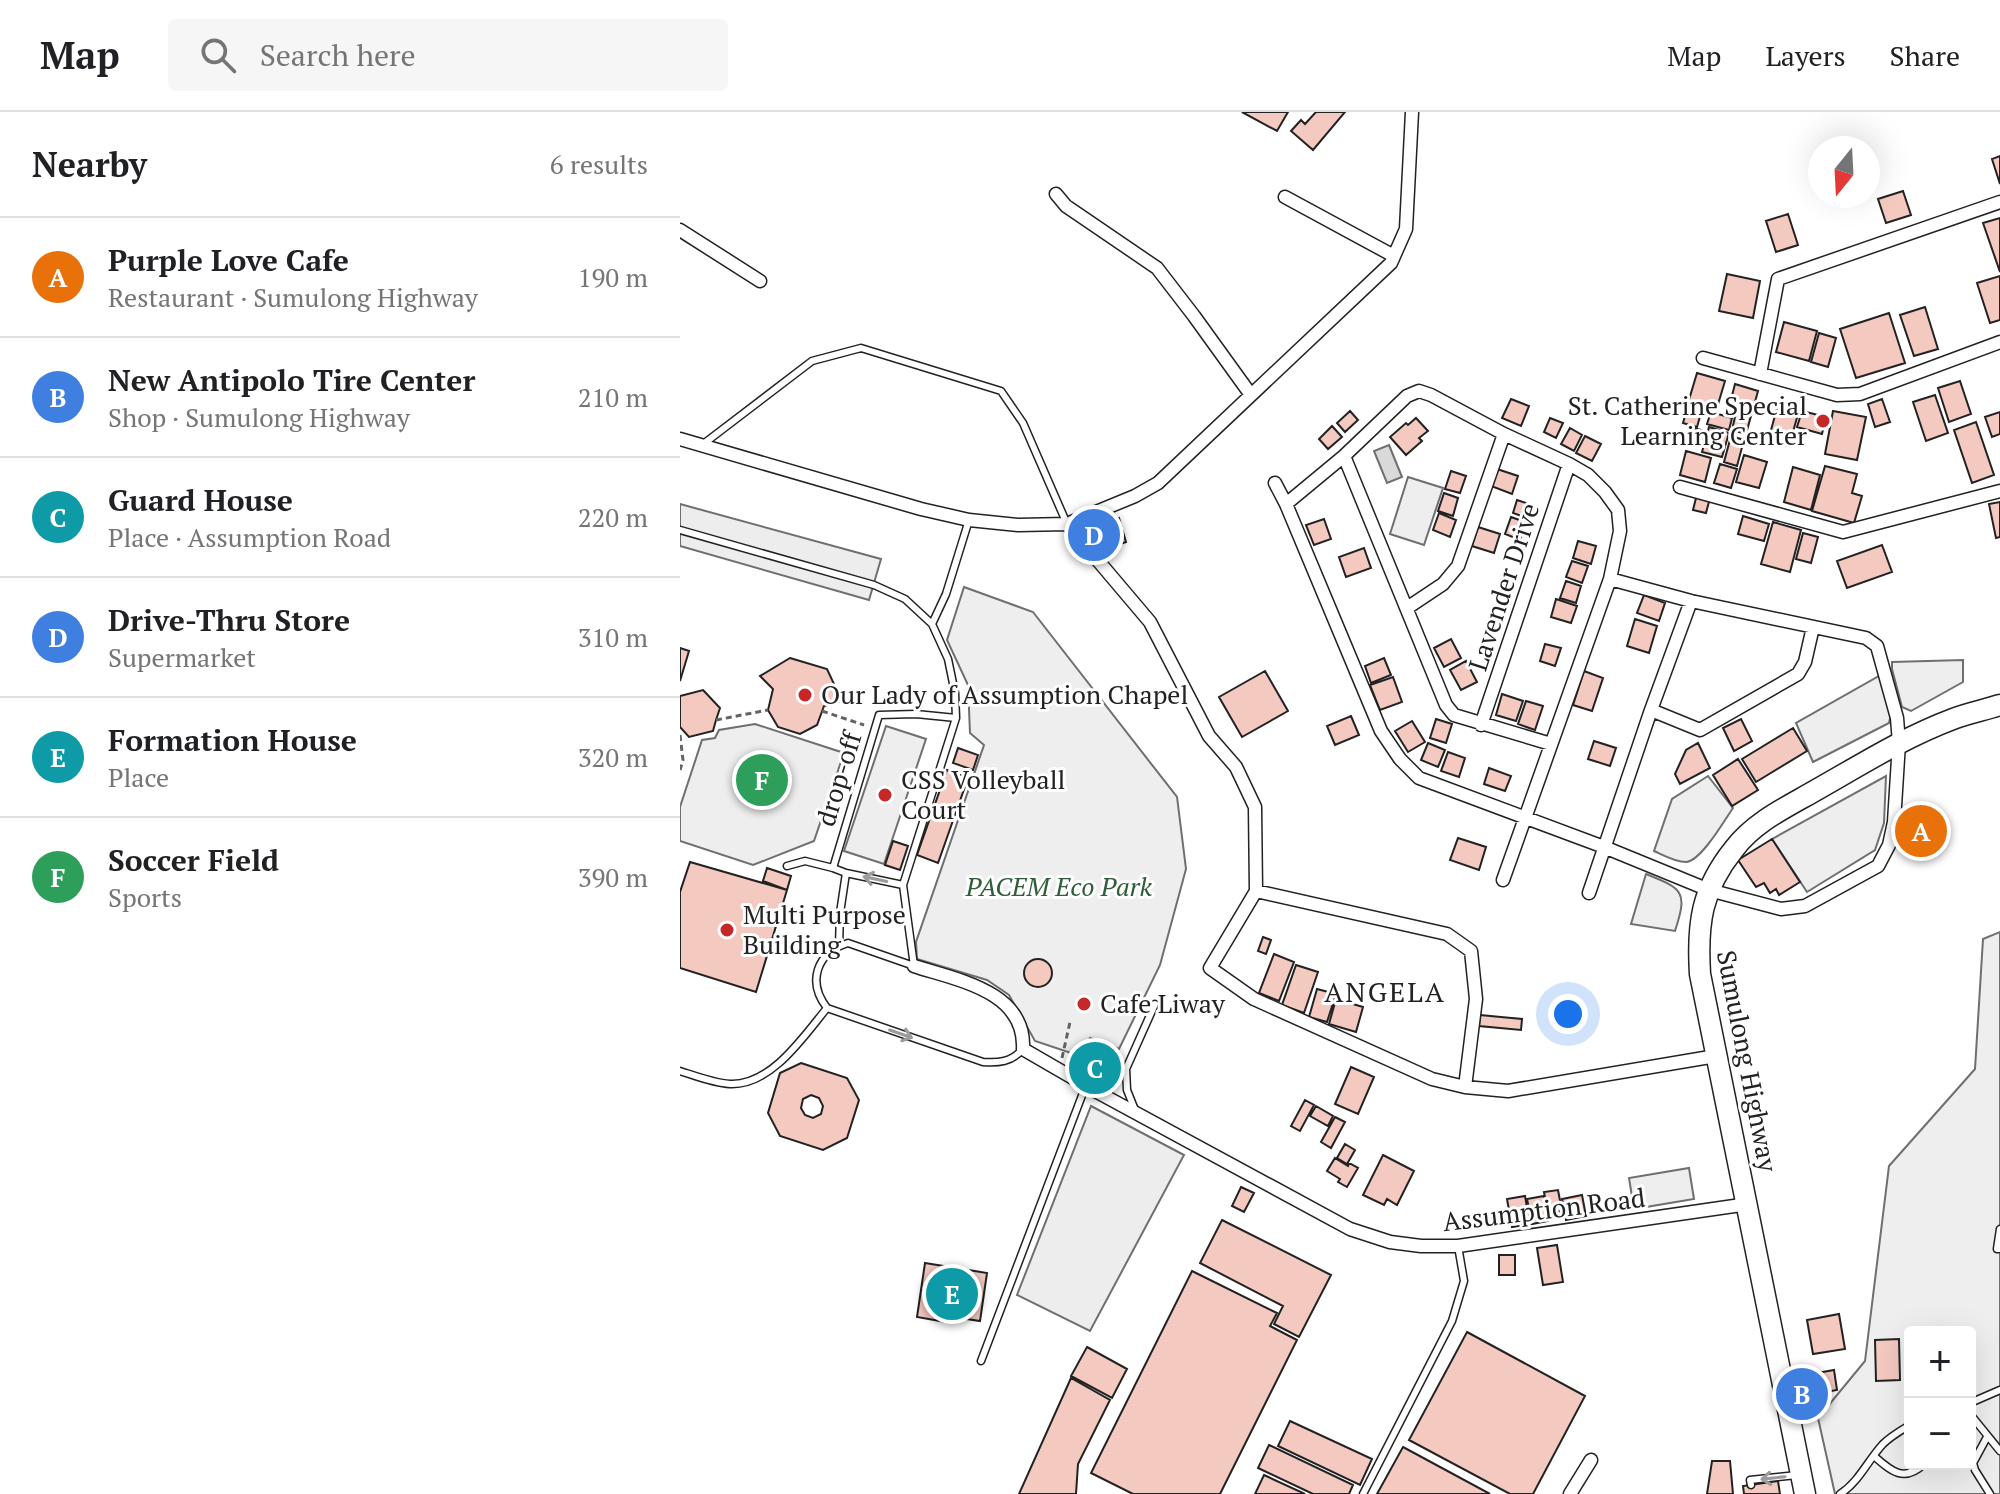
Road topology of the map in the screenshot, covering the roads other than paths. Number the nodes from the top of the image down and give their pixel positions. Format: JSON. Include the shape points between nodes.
{"nodes":[{"id":1,"x":1412,"y":112,"type":"edge"},
{"id":2,"x":1056,"y":194,"type":"dead end"},
{"id":3,"x":1285,"y":197,"type":"dead end"},
{"id":4,"x":2000,"y":202,"type":"edge"},
{"id":5,"x":680,"y":230,"type":"edge"},
{"id":6,"x":1394,"y":256,"type":"junction"},
{"id":7,"x":760,"y":281,"type":"dead end"},
{"id":8,"x":2000,"y":342,"type":"edge"},
{"id":9,"x":1703,"y":358,"type":"dead end"},
{"id":10,"x":1760,"y":374,"type":"junction"},
{"id":11,"x":1251,"y":395,"type":"junction"},
{"id":12,"x":1504,"y":434,"type":"junction"},
{"id":13,"x":680,"y":439,"type":"edge"},
{"id":14,"x":702,"y":445,"type":"junction"},
{"id":15,"x":1344,"y":456,"type":"junction"},
{"id":16,"x":1569,"y":464,"type":"junction"},
{"id":17,"x":1275,"y":483,"type":"dead end"},
{"id":18,"x":1680,"y":487,"type":"dead end"},
{"id":19,"x":2000,"y":491,"type":"edge"},
{"id":20,"x":1286,"y":504,"type":"junction"},
{"id":21,"x":969,"y":520,"type":"junction"},
{"id":22,"x":1067,"y":524,"type":"junction"},
{"id":23,"x":680,"y":530,"type":"edge"},
{"id":24,"x":1610,"y":579,"type":"junction"},
{"id":25,"x":1691,"y":601,"type":"junction"},
{"id":26,"x":1407,"y":608,"type":"junction"},
{"id":27,"x":932,"y":624,"type":"junction"},
{"id":28,"x":1813,"y":627,"type":"junction"},
{"id":29,"x":2000,"y":705,"type":"edge"},
{"id":30,"x":1651,"y":710,"type":"junction"},
{"id":31,"x":956,"y":718,"type":"junction"},
{"id":32,"x":1481,"y":725,"type":"junction"},
{"id":33,"x":1899,"y":743,"type":"junction"},
{"id":34,"x":1551,"y":744,"type":"junction"},
{"id":35,"x":1525,"y":818,"type":"junction"},
{"id":36,"x":1604,"y":847,"type":"junction"},
{"id":37,"x":787,"y":866,"type":"dead end"},
{"id":38,"x":833,"y":868,"type":"junction"},
{"id":39,"x":846,"y":873,"type":"junction"},
{"id":40,"x":1503,"y":880,"type":"dead end"},
{"id":41,"x":903,"y":885,"type":"junction"},
{"id":42,"x":1709,"y":890,"type":"junction"},
{"id":43,"x":1256,"y":891,"type":"junction"},
{"id":44,"x":1589,"y":893,"type":"dead end"},
{"id":45,"x":839,"y":946,"type":"junction"},
{"id":46,"x":914,"y":966,"type":"junction"},
{"id":47,"x":1155,"y":1004,"type":"dead end"},
{"id":48,"x":827,"y":1008,"type":"junction"},
{"id":49,"x":1023,"y":1049,"type":"junction"},
{"id":50,"x":1716,"y":1056,"type":"junction"},
{"id":51,"x":680,"y":1071,"type":"edge"},
{"id":52,"x":1086,"y":1085,"type":"junction"},
{"id":53,"x":1465,"y":1087,"type":"junction"},
{"id":54,"x":1137,"y":1113,"type":"junction"},
{"id":55,"x":1748,"y":1204,"type":"junction"},
{"id":56,"x":2000,"y":1229,"type":"edge"},
{"id":57,"x":1458,"y":1246,"type":"junction"},
{"id":58,"x":2000,"y":1249,"type":"edge"},
{"id":59,"x":981,"y":1361,"type":"dead end"},
{"id":60,"x":2000,"y":1390,"type":"edge"},
{"id":61,"x":1976,"y":1400,"type":"edge"},
{"id":62,"x":1976,"y":1422,"type":"edge"},
{"id":63,"x":1904,"y":1428,"type":"edge"},
{"id":64,"x":1987,"y":1437,"type":"junction"},
{"id":65,"x":2000,"y":1451,"type":"edge"},
{"id":66,"x":1874,"y":1456,"type":"junction"},
{"id":67,"x":1591,"y":1460,"type":"dead end"},
{"id":68,"x":1918,"y":1470,"type":"edge"},
{"id":69,"x":1803,"y":1484,"type":"edge"},
{"id":70,"x":1751,"y":1485,"type":"dead end"},
{"id":71,"x":1363,"y":1494,"type":"edge"},
{"id":72,"x":1570,"y":1494,"type":"edge"},
{"id":73,"x":1840,"y":1494,"type":"edge"},
{"id":74,"x":1990,"y":1494,"type":"edge"}],
"edges":[{"from":1,"to":6,"type":"street","via":[[1406,229]]},
{"from":2,"to":11,"type":"street","via":[[1157,268]]},
{"from":3,"to":6,"type":"street"},
{"from":4,"to":10,"type":"street","via":[[1778,279]]},
{"from":5,"to":7,"type":"street"},
{"from":6,"to":11,"type":"street"},
{"from":8,"to":10,"type":"street","via":[[1860,394],[1837,395]]},
{"from":9,"to":10,"type":"street"},
{"from":11,"to":22,"type":"street","via":[[1158,483]]},
{"from":12,"to":15,"type":"street","via":[[1419,391],[1407,396]]},
{"from":12,"to":16,"type":"street"},
{"from":12,"to":26,"type":"street","via":[[1458,566],[1443,584]]},
{"from":13,"to":14,"type":"street"},
{"from":14,"to":21,"type":"street"},
{"from":14,"to":22,"type":"lane","via":[[812,361],[861,348],[1001,391],[1023,423]]},
{"from":15,"to":20,"type":"street"},
{"from":15,"to":26,"type":"street"},
{"from":16,"to":24,"type":"street","via":[[1588,475],[1618,510],[1620,531]]},
{"from":16,"to":32,"type":"street","name":"Lavender Drive"},
{"from":17,"to":20,"type":"street"},
{"from":18,"to":19,"type":"street","via":[[1843,532]]},
{"from":20,"to":35,"type":"street","via":[[1381,731],[1400,759],[1419,778]]},
{"from":21,"to":22,"type":"street"},
{"from":21,"to":27,"type":"lane"},
{"from":22,"to":43,"type":"street","via":[[1150,622],[1209,736],[1236,767],[1255,807]]},
{"from":23,"to":27,"type":"lane","via":[[874,585],[905,599]]},
{"from":24,"to":25,"type":"street"},
{"from":24,"to":34,"type":"street"},
{"from":25,"to":28,"type":"street"},
{"from":25,"to":30,"type":"street"},
{"from":26,"to":32,"type":"street","via":[[1446,705],[1454,715]]},
{"from":27,"to":31,"type":"lane","via":[[948,659]]},
{"from":28,"to":30,"type":"street","via":[[1798,674],[1700,730]]},
{"from":28,"to":33,"type":"street","via":[[1866,638],[1877,646]]},
{"from":29,"to":33,"type":"main road","name":"Sumulong Highway","via":[[1954,718]]},
{"from":30,"to":36,"type":"street"},
{"from":31,"to":38,"type":"lane","name":"drop-off","via":[[879,715]]},
{"from":31,"to":41,"type":"lane"},
{"from":32,"to":34,"type":"street"},
{"from":33,"to":42,"type":"main road","name":"Sumulong Highway","via":[[1762,821],[1735,847]]},
{"from":33,"to":42,"type":"street","via":[[1894,822],[1878,866],[1805,906],[1781,909]]},
{"from":34,"to":35,"type":"street"},
{"from":35,"to":36,"type":"street"},
{"from":35,"to":40,"type":"street"},
{"from":36,"to":42,"type":"street"},
{"from":36,"to":44,"type":"street"},
{"from":37,"to":38,"type":"lane","via":[[805,861]]},
{"from":38,"to":39,"type":"lane"},
{"from":41,"to":39,"type":"lane","one_way":true},
{"from":39,"to":45,"type":"lane"},
{"from":41,"to":46,"type":"lane"},
{"from":42,"to":50,"type":"main road","name":"Sumulong Highway","via":[[1698,941]]},
{"from":43,"to":53,"type":"street","via":[[1447,934],[1471,951],[1476,999]]},
{"from":43,"to":53,"type":"street","via":[[1210,968],[1254,999],[1432,1079]]},
{"from":45,"to":46,"type":"lane","via":[[848,943]]},
{"from":45,"to":48,"type":"lane","via":[[826,956],[816,979]]},
{"from":46,"to":49,"type":"street","via":[[992,993],[1022,1028]]},
{"from":47,"to":54,"type":"lane","via":[[1126,1069],[1127,1090]]},
{"from":48,"to":49,"type":"lane","one_way":true,"via":[[983,1062],[1010,1060]]},
{"from":48,"to":51,"type":"lane","via":[[787,1057],[760,1077],[732,1084]]},
{"from":49,"to":52,"type":"street","name":"Assumption Road"},
{"from":50,"to":53,"type":"street","via":[[1508,1091]]},
{"from":50,"to":55,"type":"main road","name":"Sumulong Highway"},
{"from":52,"to":54,"type":"street","name":"Assumption Road"},
{"from":52,"to":59,"type":"lane"},
{"from":54,"to":57,"type":"street","name":"Assumption Road","via":[[1350,1229],[1390,1242]]},
{"from":55,"to":57,"type":"street","name":"Assumption Road"},
{"from":55,"to":69,"type":"main road","name":"Sumulong Highway"},
{"from":56,"to":58,"type":"lane"},
{"from":57,"to":71,"type":"lane","via":[[1464,1281],[1452,1321]]},
{"from":60,"to":61,"type":"lane"},
{"from":62,"to":64,"type":"lane"},
{"from":63,"to":66,"type":"lane"},
{"from":64,"to":65,"type":"lane"},
{"from":64,"to":74,"type":"lane","via":[[1973,1463]]},
{"from":66,"to":68,"type":"lane","via":[[1895,1473]]},
{"from":66,"to":73,"type":"lane"},
{"from":67,"to":72,"type":"street"},
{"from":69,"to":70,"type":"lane","one_way":true,"via":[[1750,1480]]}]}
